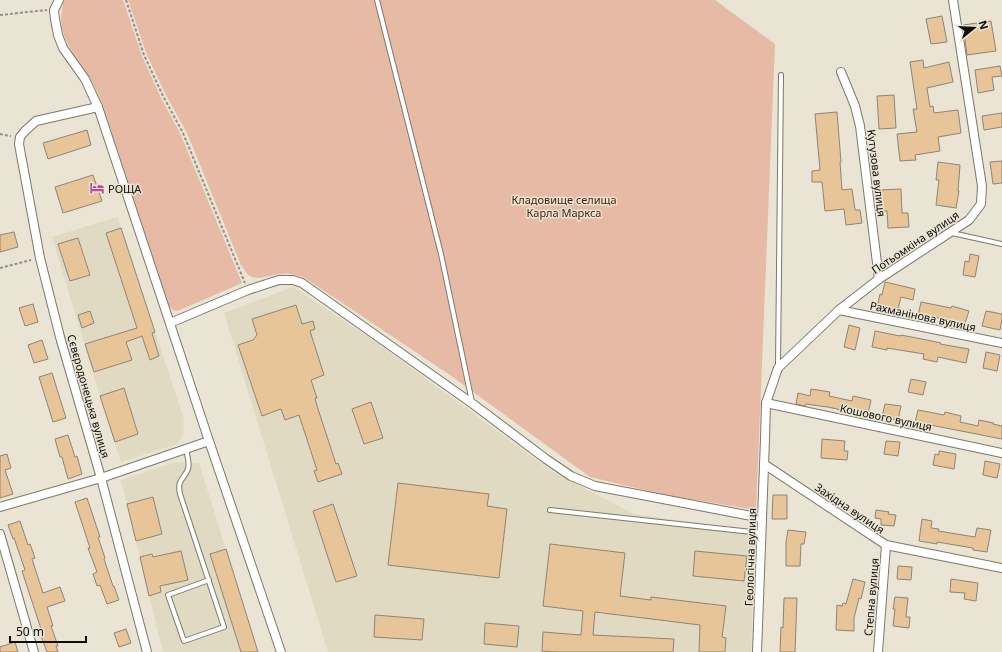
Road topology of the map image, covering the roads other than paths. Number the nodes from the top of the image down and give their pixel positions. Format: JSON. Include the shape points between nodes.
{"nodes":[{"id":1,"x":59,"y":0,"type":"edge"},
{"id":2,"x":377,"y":0,"type":"edge"},
{"id":3,"x":953,"y":0,"type":"edge"},
{"id":4,"x":841,"y":72,"type":"dead end"},
{"id":5,"x":781,"y":75,"type":"dead end"},
{"id":6,"x":98,"y":107,"type":"junction"},
{"id":7,"x":950,"y":233,"type":"junction"},
{"id":8,"x":1002,"y":244,"type":"edge"},
{"id":9,"x":879,"y":279,"type":"junction"},
{"id":10,"x":839,"y":310,"type":"junction"},
{"id":11,"x":170,"y":323,"type":"junction"},
{"id":12,"x":1002,"y":343,"type":"edge"},
{"id":13,"x":778,"y":368,"type":"junction"},
{"id":14,"x":766,"y":403,"type":"junction"},
{"id":15,"x":473,"y":404,"type":"junction"},
{"id":16,"x":209,"y":441,"type":"junction"},
{"id":17,"x":186,"y":449,"type":"junction"},
{"id":18,"x":1002,"y":453,"type":"edge"},
{"id":19,"x":764,"y":464,"type":"junction"},
{"id":20,"x":101,"y":478,"type":"junction"},
{"id":21,"x":0,"y":507,"type":"edge"},
{"id":22,"x":550,"y":510,"type":"dead end"},
{"id":23,"x":762,"y":518,"type":"junction"},
{"id":24,"x":762,"y":533,"type":"junction"},
{"id":25,"x":0,"y":534,"type":"edge"},
{"id":26,"x":886,"y":545,"type":"junction"},
{"id":27,"x":1002,"y":568,"type":"edge"},
{"id":28,"x":209,"y":580,"type":"junction"},
{"id":29,"x":34,"y":652,"type":"edge"},
{"id":30,"x":147,"y":652,"type":"edge"},
{"id":31,"x":281,"y":652,"type":"edge"},
{"id":32,"x":757,"y":652,"type":"edge"},
{"id":33,"x":878,"y":652,"type":"edge"}],
"edges":[{"from":1,"to":6,"type":"street","via":[[54,10],[58,35],[63,48],[85,79]]},
{"from":2,"to":15,"type":"lane","via":[[441,254]]},
{"from":3,"to":7,"type":"street","name":"Потьомкіна вулиця","via":[[982,186],[981,204],[968,220]]},
{"from":4,"to":9,"type":"street","name":"Кутузова вулиця","via":[[860,126]]},
{"from":5,"to":13,"type":"lane"},
{"from":6,"to":11,"type":"street"},
{"from":6,"to":20,"type":"street","name":"Сєвєродонецька вулиця","via":[[36,121],[20,137],[19,144],[40,258]]},
{"from":7,"to":8,"type":"lane"},
{"from":7,"to":9,"type":"street","name":"Потьомкіна вулиця"},
{"from":9,"to":10,"type":"street","name":"Потьомкіна вулиця"},
{"from":10,"to":12,"type":"street","name":"Рахманінова вулиця"},
{"from":10,"to":13,"type":"street","name":"Потьомкіна вулиця"},
{"from":11,"to":15,"type":"street","via":[[248,290],[279,280],[293,280],[302,283]]},
{"from":11,"to":16,"type":"street"},
{"from":13,"to":14,"type":"street","name":"Потьомкіна вулиця"},
{"from":14,"to":18,"type":"street","name":"Кошового вулиця"},
{"from":14,"to":19,"type":"street","name":"Потьомкіна вулиця"},
{"from":15,"to":23,"type":"street","via":[[571,476],[595,486]]},
{"from":16,"to":17,"type":"street"},
{"from":16,"to":31,"type":"street"},
{"from":17,"to":20,"type":"street"},
{"from":17,"to":28,"type":"lane","via":[[188,468],[181,480],[180,494]]},
{"from":19,"to":23,"type":"street","name":"Геологічна вулиця"},
{"from":19,"to":26,"type":"street","name":"Західна вулиця"},
{"from":20,"to":21,"type":"street"},
{"from":20,"to":30,"type":"street","name":"Сєвєродонецька вулиця"},
{"from":22,"to":24,"type":"lane"},
{"from":23,"to":24,"type":"street","name":"Геологічна вулиця"},
{"from":24,"to":32,"type":"street","name":"Геологічна вулиця"},
{"from":25,"to":29,"type":"street"},
{"from":26,"to":27,"type":"street","name":"Західна вулиця"},
{"from":26,"to":33,"type":"street","name":"Степна вулиця"},
{"from":28,"to":28,"type":"lane","via":[[224,627],[184,641],[168,595]]}]}
